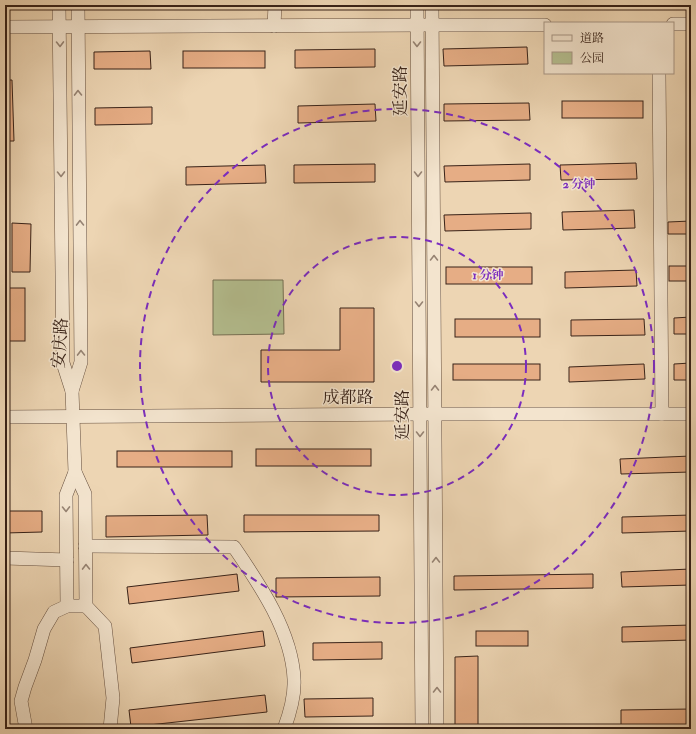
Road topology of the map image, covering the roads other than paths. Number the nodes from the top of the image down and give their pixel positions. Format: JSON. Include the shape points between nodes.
{"nodes":[{"id":1,"x":59,"y":5,"type":"edge"},
{"id":2,"x":78,"y":5,"type":"edge"},
{"id":3,"x":274,"y":5,"type":"edge"},
{"id":4,"x":417,"y":5,"type":"edge"},
{"id":5,"x":432,"y":5,"type":"edge"},
{"id":6,"x":674,"y":24,"type":"edge"},
{"id":7,"x":691,"y":24,"type":"edge"},
{"id":8,"x":427,"y":25,"type":"junction"},
{"id":9,"x":544,"y":25,"type":"edge"},
{"id":10,"x":274,"y":26,"type":"junction"},
{"id":11,"x":5,"y":27,"type":"edge"},
{"id":12,"x":60,"y":27,"type":"junction"},
{"id":13,"x":78,"y":27,"type":"junction"},
{"id":14,"x":659,"y":74,"type":"edge"},
{"id":15,"x":72,"y":391,"type":"junction"},
{"id":16,"x":420,"y":414,"type":"junction"},
{"id":17,"x":435,"y":414,"type":"junction"},
{"id":18,"x":662,"y":414,"type":"junction"},
{"id":19,"x":691,"y":414,"type":"edge"},
{"id":20,"x":5,"y":417,"type":"edge"},
{"id":21,"x":73,"y":417,"type":"junction"},
{"id":22,"x":75,"y":472,"type":"junction"},
{"id":23,"x":85,"y":546,"type":"junction"},
{"id":24,"x":5,"y":558,"type":"edge"},
{"id":25,"x":67,"y":560,"type":"junction"},
{"id":26,"x":67,"y":606,"type":"junction"},
{"id":27,"x":86,"y":606,"type":"junction"},
{"id":28,"x":26,"y":729,"type":"edge"},
{"id":29,"x":110,"y":729,"type":"edge"},
{"id":30,"x":284,"y":729,"type":"edge"},
{"id":31,"x":422,"y":729,"type":"edge"},
{"id":32,"x":437,"y":729,"type":"edge"}],
"edges":[{"from":1,"to":12,"type":"street","name":"安庆路"},
{"from":2,"to":13,"type":"street","name":"安庆路"},
{"from":3,"to":10,"type":"street"},
{"from":4,"to":8,"type":"street","name":"延安路"},
{"from":17,"to":5,"type":"street","name":"延安路","one_way":true},
{"from":6,"to":7,"type":"street"},
{"from":8,"to":9,"type":"street"},
{"from":8,"to":10,"type":"street"},
{"from":8,"to":16,"type":"street","name":"延安路","one_way":true},
{"from":10,"to":13,"type":"street"},
{"from":11,"to":12,"type":"street"},
{"from":12,"to":13,"type":"street"},
{"from":12,"to":15,"type":"street","name":"安庆路","one_way":true,"via":[[63,363]]},
{"from":15,"to":13,"type":"street","name":"安庆路","one_way":true,"via":[[81,362]]},
{"from":14,"to":18,"type":"street"},
{"from":15,"to":21,"type":"street"},
{"from":16,"to":17,"type":"street","name":"成都路"},
{"from":16,"to":21,"type":"street","name":"成都路"},
{"from":16,"to":31,"type":"street","name":"延安路","one_way":true},
{"from":17,"to":18,"type":"street","name":"成都路"},
{"from":32,"to":17,"type":"street","name":"延安路","one_way":true},
{"from":18,"to":19,"type":"street","name":"成都路"},
{"from":20,"to":21,"type":"street","name":"成都路"},
{"from":21,"to":22,"type":"street"},
{"from":22,"to":23,"type":"street","via":[[85,494]]},
{"from":22,"to":25,"type":"street","one_way":true,"via":[[66,495]]},
{"from":27,"to":23,"type":"street","one_way":true},
{"from":23,"to":30,"type":"street","via":[[234,547],[277,618],[290,649],[294,679],[292,707]]},
{"from":24,"to":25,"type":"street"},
{"from":25,"to":26,"type":"street"},
{"from":26,"to":27,"type":"street"},
{"from":26,"to":28,"type":"street","via":[[54,612],[44,629],[24,687],[21,701]]},
{"from":27,"to":29,"type":"street","via":[[105,626],[113,698]]}]}
